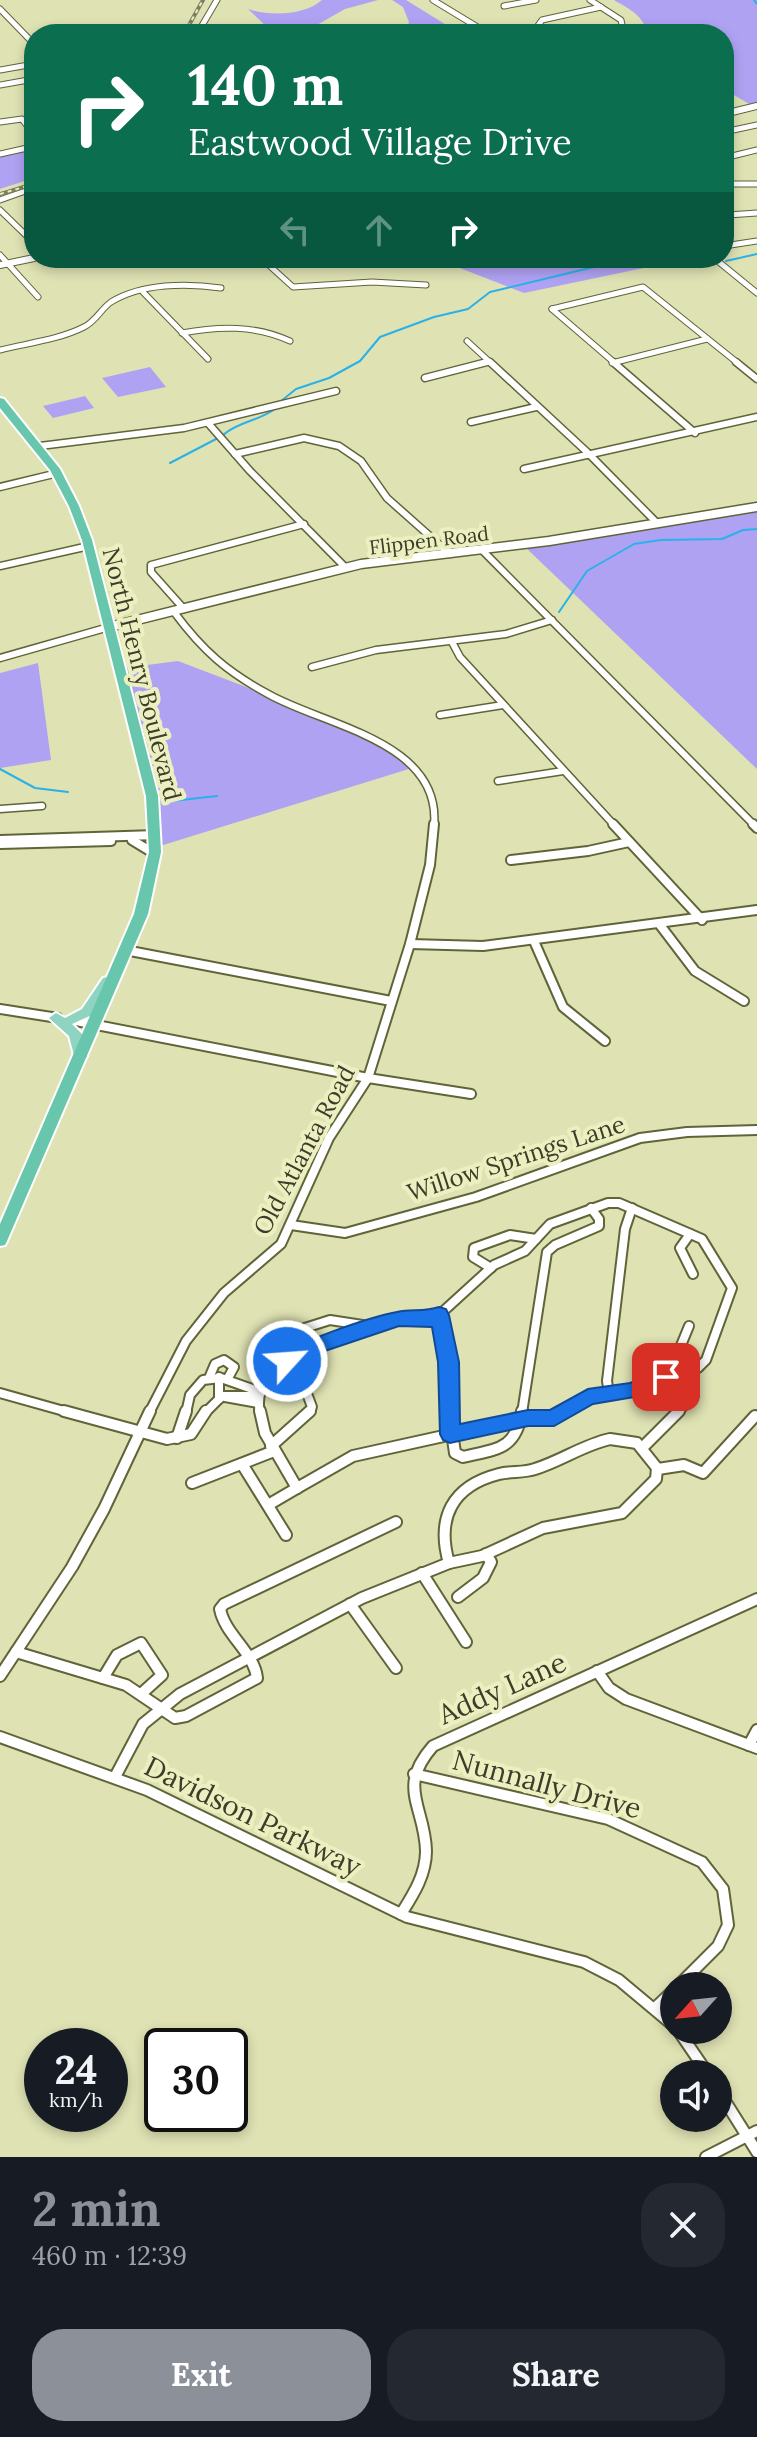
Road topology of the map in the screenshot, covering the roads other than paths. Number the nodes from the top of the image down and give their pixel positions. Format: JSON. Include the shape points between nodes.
{"nodes":[{"id":1,"x":217,"y":0,"type":"edge"},
{"id":2,"x":433,"y":0,"type":"edge"},
{"id":3,"x":536,"y":0,"type":"edge"},
{"id":4,"x":590,"y":0,"type":"edge"},
{"id":5,"x":504,"y":6,"type":"dead end"},
{"id":6,"x":601,"y":7,"type":"junction"},
{"id":7,"x":0,"y":9,"type":"edge"},
{"id":8,"x":203,"y":24,"type":"edge"},
{"id":9,"x":473,"y":24,"type":"edge"},
{"id":10,"x":539,"y":24,"type":"edge"},
{"id":11,"x":622,"y":24,"type":"edge"},
{"id":12,"x":24,"y":34,"type":"edge"},
{"id":13,"x":24,"y":66,"type":"edge"},
{"id":14,"x":0,"y":70,"type":"edge"},
{"id":15,"x":24,"y":81,"type":"edge"},
{"id":16,"x":0,"y":85,"type":"edge"},
{"id":17,"x":757,"y":106,"type":"edge"},
{"id":18,"x":734,"y":110,"type":"edge"},
{"id":19,"x":0,"y":122,"type":"edge"},
{"id":20,"x":24,"y":122,"type":"edge"},
{"id":21,"x":757,"y":125,"type":"edge"},
{"id":22,"x":734,"y":130,"type":"edge"},
{"id":23,"x":24,"y":149,"type":"edge"},
{"id":24,"x":757,"y":150,"type":"edge"},
{"id":25,"x":0,"y":154,"type":"edge"},
{"id":26,"x":734,"y":156,"type":"edge"},
{"id":27,"x":734,"y":184,"type":"edge"},
{"id":28,"x":757,"y":184,"type":"edge"},
{"id":29,"x":24,"y":192,"type":"edge"},
{"id":30,"x":0,"y":200,"type":"edge"},
{"id":31,"x":0,"y":210,"type":"edge"},
{"id":32,"x":757,"y":213,"type":"edge"},
{"id":33,"x":734,"y":215,"type":"edge"},
{"id":34,"x":24,"y":233,"type":"edge"},
{"id":35,"x":757,"y":241,"type":"edge"},
{"id":36,"x":734,"y":244,"type":"edge"},
{"id":37,"x":0,"y":255,"type":"edge"},
{"id":38,"x":24,"y":260,"type":"edge"},
{"id":39,"x":4,"y":264,"type":"edge"},
{"id":40,"x":272,"y":268,"type":"edge"},
{"id":41,"x":726,"y":268,"type":"edge"},
{"id":42,"x":426,"y":285,"type":"dead end"},
{"id":43,"x":221,"y":288,"type":"dead end"},
{"id":44,"x":143,"y":292,"type":"junction"},
{"id":45,"x":757,"y":293,"type":"edge"},
{"id":46,"x":38,"y":297,"type":"dead end"},
{"id":47,"x":182,"y":333,"type":"junction"},
{"id":48,"x":707,"y":339,"type":"junction"},
{"id":49,"x":290,"y":341,"type":"dead end"},
{"id":50,"x":467,"y":341,"type":"dead end"},
{"id":51,"x":0,"y":350,"type":"edge"},
{"id":52,"x":208,"y":359,"type":"dead end"},
{"id":53,"x":488,"y":362,"type":"junction"},
{"id":54,"x":612,"y":363,"type":"junction"},
{"id":55,"x":425,"y":378,"type":"dead end"},
{"id":56,"x":757,"y":379,"type":"edge"},
{"id":57,"x":336,"y":391,"type":"dead end"},
{"id":58,"x":0,"y":401,"type":"edge"},
{"id":59,"x":536,"y":407,"type":"junction"},
{"id":60,"x":753,"y":418,"type":"edge"},
{"id":61,"x":471,"y":422,"type":"dead end"},
{"id":62,"x":208,"y":423,"type":"junction"},
{"id":63,"x":757,"y":426,"type":"edge"},
{"id":64,"x":695,"y":433,"type":"junction"},
{"id":65,"x":40,"y":446,"type":"junction"},
{"id":66,"x":587,"y":452,"type":"junction"},
{"id":67,"x":235,"y":454,"type":"junction"},
{"id":68,"x":524,"y":469,"type":"dead end"},
{"id":69,"x":58,"y":473,"type":"junction"},
{"id":70,"x":0,"y":487,"type":"edge"},
{"id":71,"x":757,"y":507,"type":"edge"},
{"id":72,"x":656,"y":522,"type":"junction"},
{"id":73,"x":304,"y":524,"type":"junction"},
{"id":74,"x":89,"y":546,"type":"junction"},
{"id":75,"x":482,"y":550,"type":"junction"},
{"id":76,"x":450,"y":554,"type":"junction"},
{"id":77,"x":0,"y":566,"type":"edge"},
{"id":78,"x":345,"y":567,"type":"junction"},
{"id":79,"x":179,"y":611,"type":"junction"},
{"id":80,"x":552,"y":620,"type":"junction"},
{"id":81,"x":109,"y":627,"type":"junction"},
{"id":82,"x":452,"y":642,"type":"junction"},
{"id":83,"x":0,"y":658,"type":"edge"},
{"id":84,"x":312,"y":667,"type":"dead end"},
{"id":85,"x":503,"y":705,"type":"junction"},
{"id":86,"x":440,"y":715,"type":"dead end"},
{"id":87,"x":563,"y":771,"type":"junction"},
{"id":88,"x":498,"y":781,"type":"dead end"},
{"id":89,"x":42,"y":806,"type":"dead end"},
{"id":90,"x":0,"y":809,"type":"edge"},
{"id":91,"x":155,"y":817,"type":"junction"},
{"id":92,"x":757,"y":828,"type":"edge"},
{"id":93,"x":156,"y":837,"type":"junction"},
{"id":94,"x":127,"y":838,"type":"junction"},
{"id":95,"x":0,"y":842,"type":"edge"},
{"id":96,"x":629,"y":842,"type":"junction"},
{"id":97,"x":155,"y":855,"type":"junction"},
{"id":98,"x":511,"y":860,"type":"dead end"},
{"id":99,"x":757,"y":910,"type":"edge"},
{"id":100,"x":702,"y":920,"type":"junction"},
{"id":101,"x":660,"y":925,"type":"junction"},
{"id":102,"x":534,"y":941,"type":"junction"},
{"id":103,"x":410,"y":944,"type":"junction"},
{"id":104,"x":125,"y":950,"type":"junction"},
{"id":105,"x":117,"y":967,"type":"junction"},
{"id":106,"x":391,"y":1001,"type":"junction"},
{"id":107,"x":744,"y":1001,"type":"dead end"},
{"id":108,"x":0,"y":1009,"type":"edge"},
{"id":109,"x":63,"y":1019,"type":"junction"},
{"id":110,"x":94,"y":1024,"type":"junction"},
{"id":111,"x":605,"y":1041,"type":"dead end"},
{"id":112,"x":80,"y":1056,"type":"junction"},
{"id":113,"x":368,"y":1078,"type":"junction"},
{"id":114,"x":471,"y":1094,"type":"dead end"},
{"id":115,"x":757,"y":1130,"type":"edge"},
{"id":116,"x":591,"y":1208,"type":"junction"},
{"id":117,"x":632,"y":1208,"type":"junction"},
{"id":118,"x":291,"y":1225,"type":"junction"},
{"id":119,"x":690,"y":1234,"type":"junction"},
{"id":120,"x":536,"y":1239,"type":"junction"},
{"id":121,"x":0,"y":1241,"type":"edge"},
{"id":122,"x":491,"y":1268,"type":"junction"},
{"id":123,"x":693,"y":1274,"type":"dead end"},
{"id":124,"x":439,"y":1315,"type":"junction"},
{"id":125,"x":689,"y":1326,"type":"dead end"},
{"id":126,"x":373,"y":1327,"type":"junction"},
{"id":127,"x":294,"y":1356,"type":"junction"},
{"id":128,"x":678,"y":1373,"type":"junction"},
{"id":129,"x":219,"y":1378,"type":"junction"},
{"id":130,"x":0,"y":1393,"type":"edge"},
{"id":131,"x":609,"y":1393,"type":"junction"},
{"id":132,"x":694,"y":1395,"type":"dead end"},
{"id":133,"x":258,"y":1397,"type":"junction"},
{"id":134,"x":221,"y":1398,"type":"junction"},
{"id":135,"x":755,"y":1416,"type":"dead end"},
{"id":136,"x":521,"y":1419,"type":"junction"},
{"id":137,"x":142,"y":1433,"type":"junction"},
{"id":138,"x":450,"y":1434,"type":"junction"},
{"id":139,"x":177,"y":1438,"type":"junction"},
{"id":140,"x":273,"y":1448,"type":"junction"},
{"id":141,"x":642,"y":1448,"type":"junction"},
{"id":142,"x":242,"y":1464,"type":"junction"},
{"id":143,"x":658,"y":1469,"type":"junction"},
{"id":144,"x":192,"y":1483,"type":"dead end"},
{"id":145,"x":298,"y":1489,"type":"junction"},
{"id":146,"x":268,"y":1505,"type":"junction"},
{"id":147,"x":396,"y":1522,"type":"dead end"},
{"id":148,"x":286,"y":1535,"type":"dead end"},
{"id":149,"x":486,"y":1554,"type":"junction"},
{"id":150,"x":449,"y":1563,"type":"junction"},
{"id":151,"x":422,"y":1573,"type":"junction"},
{"id":152,"x":458,"y":1597,"type":"dead end"},
{"id":153,"x":757,"y":1599,"type":"edge"},
{"id":154,"x":350,"y":1604,"type":"junction"},
{"id":155,"x":466,"y":1642,"type":"dead end"},
{"id":156,"x":16,"y":1652,"type":"junction"},
{"id":157,"x":249,"y":1657,"type":"junction"},
{"id":158,"x":396,"y":1668,"type":"dead end"},
{"id":159,"x":597,"y":1671,"type":"junction"},
{"id":160,"x":0,"y":1676,"type":"edge"},
{"id":161,"x":103,"y":1678,"type":"junction"},
{"id":162,"x":141,"y":1694,"type":"junction"},
{"id":163,"x":160,"y":1709,"type":"junction"},
{"id":164,"x":757,"y":1730,"type":"edge"},
{"id":165,"x":0,"y":1737,"type":"edge"},
{"id":166,"x":753,"y":1747,"type":"edge"},
{"id":167,"x":414,"y":1774,"type":"junction"},
{"id":168,"x":115,"y":1777,"type":"junction"},
{"id":169,"x":401,"y":1914,"type":"junction"},
{"id":170,"x":692,"y":1972,"type":"edge"},
{"id":171,"x":660,"y":2003,"type":"edge"},
{"id":172,"x":655,"y":2008,"type":"junction"},
{"id":173,"x":660,"y":2013,"type":"edge"},
{"id":174,"x":732,"y":2108,"type":"edge"},
{"id":175,"x":752,"y":2133,"type":"edge"},
{"id":176,"x":757,"y":2152,"type":"edge"},
{"id":177,"x":706,"y":2157,"type":"edge"}],
"edges":[{"from":1,"to":8,"type":"street"},
{"from":2,"to":9,"type":"street"},
{"from":3,"to":5,"type":"street"},
{"from":4,"to":6,"type":"street"},
{"from":6,"to":10,"type":"street"},
{"from":6,"to":11,"type":"street"},
{"from":7,"to":12,"type":"street"},
{"from":13,"to":14,"type":"street"},
{"from":15,"to":16,"type":"street"},
{"from":17,"to":18,"type":"street"},
{"from":19,"to":20,"type":"street"},
{"from":21,"to":22,"type":"street"},
{"from":23,"to":25,"type":"street"},
{"from":24,"to":26,"type":"street"},
{"from":27,"to":28,"type":"street"},
{"from":29,"to":30,"type":"street"},
{"from":31,"to":34,"type":"street"},
{"from":32,"to":33,"type":"street"},
{"from":35,"to":36,"type":"street"},
{"from":37,"to":39,"type":"street"},
{"from":38,"to":39,"type":"street"},
{"from":39,"to":46,"type":"street"},
{"from":40,"to":42,"type":"street","via":[[293,287]]},
{"from":41,"to":45,"type":"street"},
{"from":43,"to":44,"type":"street","via":[[186,284]]},
{"from":44,"to":47,"type":"street"},
{"from":44,"to":51,"type":"street","via":[[112,301],[82,328]]},
{"from":47,"to":49,"type":"street","via":[[251,329]]},
{"from":47,"to":52,"type":"street"},
{"from":48,"to":54,"type":"street"},
{"from":48,"to":54,"type":"street","via":[[643,287],[552,309]]},
{"from":48,"to":56,"type":"street"},
{"from":50,"to":53,"type":"street"},
{"from":53,"to":55,"type":"street"},
{"from":53,"to":59,"type":"street"},
{"from":54,"to":64,"type":"street"},
{"from":57,"to":62,"type":"street"},
{"from":58,"to":65,"type":"highway","name":"North Henry Boulevard"},
{"from":59,"to":61,"type":"street"},
{"from":59,"to":66,"type":"street"},
{"from":60,"to":63,"type":"street"},
{"from":60,"to":64,"type":"street"},
{"from":62,"to":65,"type":"street"},
{"from":62,"to":67,"type":"street"},
{"from":64,"to":66,"type":"street"},
{"from":65,"to":69,"type":"highway","name":"North Henry Boulevard"},
{"from":66,"to":68,"type":"street"},
{"from":66,"to":72,"type":"street"},
{"from":67,"to":73,"type":"street"},
{"from":67,"to":76,"type":"street","via":[[304,438],[339,446],[361,461],[387,498]]},
{"from":69,"to":70,"type":"street"},
{"from":69,"to":74,"type":"highway","name":"North Henry Boulevard"},
{"from":71,"to":72,"type":"street","name":"Flippen Road"},
{"from":72,"to":75,"type":"street","name":"Flippen Road"},
{"from":73,"to":78,"type":"street"},
{"from":73,"to":79,"type":"street","name":"Old Atlanta Road","via":[[151,564],[151,572]]},
{"from":74,"to":77,"type":"street"},
{"from":74,"to":81,"type":"highway","name":"North Henry Boulevard"},
{"from":75,"to":76,"type":"street","name":"Flippen Road"},
{"from":75,"to":80,"type":"street"},
{"from":76,"to":78,"type":"street","name":"Flippen Road"},
{"from":78,"to":79,"type":"street","name":"Flippen Road"},
{"from":79,"to":81,"type":"street","name":"Flippen Road"},
{"from":79,"to":103,"type":"street","name":"Old Atlanta Road","via":[[199,646],[228,669],[271,696],[379,743],[411,763],[423,779],[435,812],[434,840]]},
{"from":80,"to":82,"type":"street"},
{"from":80,"to":92,"type":"street"},
{"from":81,"to":83,"type":"street"},
{"from":81,"to":91,"type":"highway","name":"North Henry Boulevard"},
{"from":82,"to":84,"type":"street","via":[[376,650]]},
{"from":82,"to":85,"type":"street"},
{"from":85,"to":86,"type":"street"},
{"from":85,"to":87,"type":"street"},
{"from":87,"to":88,"type":"street"},
{"from":87,"to":96,"type":"street"},
{"from":89,"to":90,"type":"street"},
{"from":91,"to":93,"type":"highway","name":"North Henry Boulevard"},
{"from":91,"to":94,"type":"street"},
{"from":93,"to":94,"type":"street"},
{"from":93,"to":97,"type":"highway","name":"North Henry Boulevard"},
{"from":94,"to":95,"type":"street"},
{"from":94,"to":97,"type":"street"},
{"from":96,"to":98,"type":"street"},
{"from":96,"to":100,"type":"street"},
{"from":97,"to":104,"type":"highway","name":"North Henry Boulevard","via":[[141,914]]},
{"from":99,"to":100,"type":"street"},
{"from":100,"to":101,"type":"street"},
{"from":101,"to":102,"type":"street"},
{"from":101,"to":107,"type":"street","via":[[692,970]]},
{"from":102,"to":103,"type":"street"},
{"from":102,"to":111,"type":"street","via":[[563,1007]]},
{"from":103,"to":106,"type":"street","name":"Old Atlanta Road"},
{"from":104,"to":105,"type":"highway","name":"North Henry Boulevard"},
{"from":104,"to":106,"type":"street"},
{"from":105,"to":109,"type":"main road","via":[[82,1017]]},
{"from":105,"to":110,"type":"highway","name":"North Henry Boulevard"},
{"from":106,"to":113,"type":"street","name":"Old Atlanta Road"},
{"from":108,"to":109,"type":"street"},
{"from":109,"to":110,"type":"street"},
{"from":109,"to":112,"type":"main road","via":[[75,1034]]},
{"from":110,"to":112,"type":"highway","name":"North Henry Boulevard"},
{"from":110,"to":113,"type":"street"},
{"from":112,"to":121,"type":"highway","name":"North Henry Boulevard"},
{"from":113,"to":114,"type":"street"},
{"from":113,"to":118,"type":"street","name":"Old Atlanta Road","via":[[329,1138]]},
{"from":115,"to":118,"type":"street","name":"Willow Springs Lane","via":[[640,1138],[476,1197],[345,1233]]},
{"from":116,"to":117,"type":"street","via":[[614,1203]]},
{"from":116,"to":120,"type":"street","via":[[550,1224]]},
{"from":116,"to":136,"type":"street","via":[[598,1228],[552,1246],[546,1256]]},
{"from":117,"to":119,"type":"street"},
{"from":117,"to":131,"type":"street","via":[[625,1229]]},
{"from":118,"to":137,"type":"street","name":"Old Atlanta Road","via":[[265,1261],[203,1316],[168,1372]]},
{"from":119,"to":123,"type":"street","via":[[680,1248]]},
{"from":119,"to":128,"type":"street","via":[[705,1241],[733,1293],[706,1360]]},
{"from":120,"to":122,"type":"street","via":[[523,1253]]},
{"from":120,"to":122,"type":"street","via":[[510,1235],[474,1248],[473,1257]]},
{"from":122,"to":124,"type":"street"},
{"from":124,"to":126,"type":"street"},
{"from":124,"to":138,"type":"street","via":[[449,1362]]},
{"from":125,"to":128,"type":"street","via":[[675,1360]]},
{"from":126,"to":127,"type":"street"},
{"from":126,"to":127,"type":"street","via":[[330,1320],[293,1331],[287,1337]]},
{"from":127,"to":133,"type":"street"},
{"from":127,"to":140,"type":"street","via":[[311,1409]]},
{"from":128,"to":131,"type":"street","via":[[633,1391]]},
{"from":129,"to":133,"type":"street"},
{"from":129,"to":134,"type":"street"},
{"from":129,"to":139,"type":"street","via":[[199,1383],[191,1394]]},
{"from":130,"to":137,"type":"street"},
{"from":131,"to":136,"type":"street","via":[[588,1397],[554,1418]]},
{"from":132,"to":141,"type":"street"},
{"from":133,"to":134,"type":"street"},
{"from":133,"to":140,"type":"street"},
{"from":134,"to":139,"type":"street","via":[[205,1408],[191,1434]]},
{"from":135,"to":143,"type":"street","via":[[703,1473],[684,1465]]},
{"from":136,"to":138,"type":"street"},
{"from":136,"to":138,"type":"street","via":[[509,1444],[463,1457],[455,1453]]},
{"from":137,"to":139,"type":"street"},
{"from":137,"to":156,"type":"street","name":"Old Atlanta Road","via":[[69,1572]]},
{"from":138,"to":145,"type":"street","via":[[348,1457]]},
{"from":140,"to":142,"type":"street"},
{"from":140,"to":145,"type":"street"},
{"from":141,"to":143,"type":"street"},
{"from":141,"to":150,"type":"street","via":[[624,1440],[585,1445],[538,1468],[475,1484],[455,1500],[444,1521],[442,1541]]},
{"from":142,"to":144,"type":"street"},
{"from":142,"to":146,"type":"street"},
{"from":143,"to":149,"type":"street","via":[[656,1479],[622,1513],[543,1528]]},
{"from":145,"to":146,"type":"street"},
{"from":146,"to":148,"type":"street"},
{"from":147,"to":157,"type":"street","via":[[224,1604],[222,1619]]},
{"from":149,"to":150,"type":"street"},
{"from":149,"to":152,"type":"street","via":[[492,1565],[489,1572]]},
{"from":150,"to":151,"type":"street"},
{"from":151,"to":154,"type":"street"},
{"from":151,"to":155,"type":"street"},
{"from":153,"to":159,"type":"street","name":"Addy Lane"},
{"from":154,"to":157,"type":"street"},
{"from":154,"to":158,"type":"street"},
{"from":156,"to":160,"type":"street","name":"Old Atlanta Road"},
{"from":156,"to":161,"type":"street"},
{"from":157,"to":163,"type":"street"},
{"from":157,"to":163,"type":"street","via":[[256,1679],[183,1717]]},
{"from":159,"to":166,"type":"street","via":[[626,1699]]},
{"from":159,"to":167,"type":"street","name":"Addy Lane","via":[[441,1741],[421,1758]]},
{"from":161,"to":162,"type":"street"},
{"from":161,"to":162,"type":"street","via":[[117,1654],[141,1643],[162,1675]]},
{"from":162,"to":163,"type":"street"},
{"from":163,"to":168,"type":"street","via":[[143,1724]]},
{"from":164,"to":166,"type":"street"},
{"from":165,"to":168,"type":"street","name":"Davidson Parkway"},
{"from":167,"to":169,"type":"street","via":[[412,1794],[425,1857],[418,1887]]},
{"from":167,"to":170,"type":"street","name":"Nunnally Drive","via":[[608,1819],[704,1864],[725,1893],[727,1928],[716,1949]]},
{"from":168,"to":169,"type":"street","name":"Davidson Parkway"},
{"from":169,"to":172,"type":"street","name":"Davidson Parkway","via":[[584,1962]]},
{"from":171,"to":172,"type":"street","name":"Nunnally Drive"},
{"from":172,"to":173,"type":"street","name":"Davidson Parkway"},
{"from":174,"to":175,"type":"street"},
{"from":175,"to":176,"type":"street"},
{"from":175,"to":177,"type":"street"}]}
